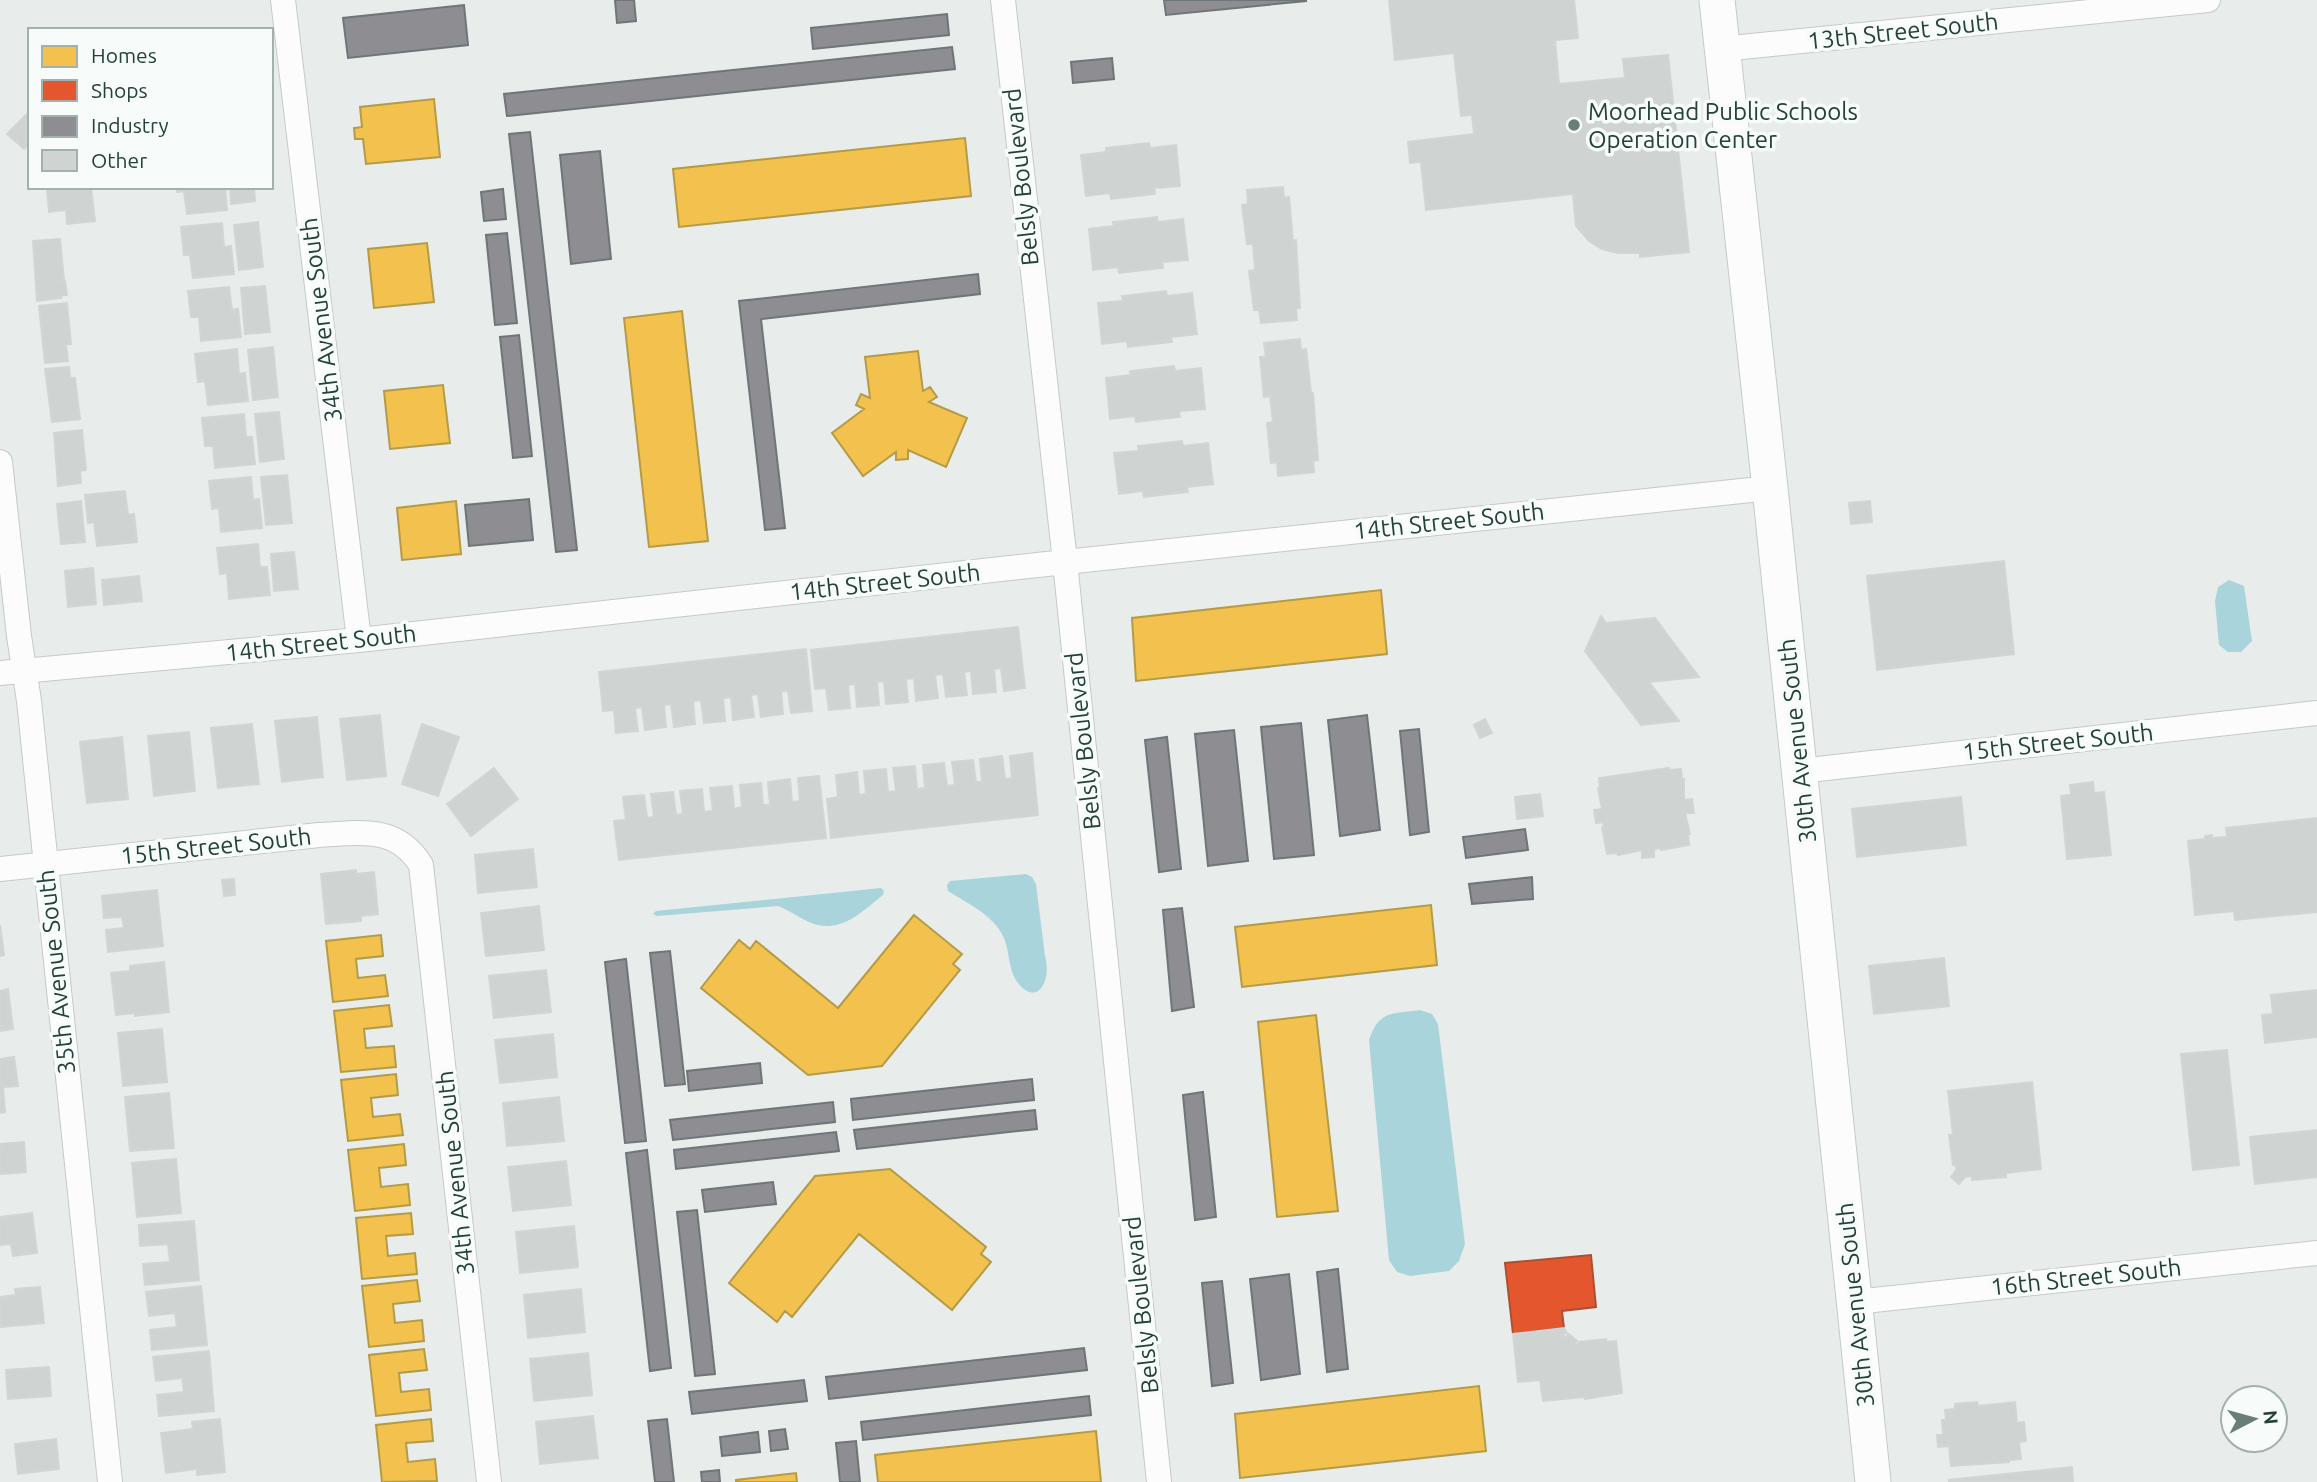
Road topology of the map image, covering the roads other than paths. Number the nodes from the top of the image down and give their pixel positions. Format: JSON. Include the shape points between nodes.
{"nodes":[{"id":1,"x":284,"y":0,"type":"edge"},
{"id":2,"x":1003,"y":0,"type":"edge"},
{"id":3,"x":1717,"y":0,"type":"edge"},
{"id":4,"x":2208,"y":0,"type":"edge"},
{"id":5,"x":1722,"y":49,"type":"junction"},
{"id":6,"x":0,"y":462,"type":"edge"},
{"id":7,"x":1770,"y":488,"type":"junction"},
{"id":8,"x":1065,"y":562,"type":"junction"},
{"id":9,"x":359,"y":640,"type":"junction"},
{"id":10,"x":11,"y":671,"type":"edge"},
{"id":11,"x":2317,"y":713,"type":"edge"},
{"id":12,"x":1800,"y":771,"type":"junction"},
{"id":13,"x":45,"y":864,"type":"junction"},
{"id":14,"x":421,"y":865,"type":"joint"},
{"id":15,"x":0,"y":869,"type":"edge"},
{"id":16,"x":2317,"y":1253,"type":"edge"},
{"id":17,"x":1855,"y":1302,"type":"junction"},
{"id":18,"x":110,"y":1482,"type":"edge"},
{"id":19,"x":489,"y":1482,"type":"edge"},
{"id":20,"x":1159,"y":1482,"type":"edge"},
{"id":21,"x":1873,"y":1482,"type":"edge"}],
"edges":[{"from":1,"to":9,"type":"street","name":"34th Avenue South"},
{"from":2,"to":8,"type":"street","name":"Belsly Boulevard"},
{"from":3,"to":5,"type":"street","name":"30th Avenue South"},
{"from":4,"to":5,"type":"street","name":"13th Street South"},
{"from":5,"to":7,"type":"street","name":"30th Avenue South"},
{"from":6,"to":10,"type":"street","name":"35th Avenue South"},
{"from":7,"to":8,"type":"street","name":"14th Street South"},
{"from":7,"to":12,"type":"street","name":"30th Avenue South"},
{"from":8,"to":9,"type":"street","name":"14th Street South"},
{"from":8,"to":20,"type":"street","name":"Belsly Boulevard"},
{"from":9,"to":10,"type":"street","name":"14th Street South"},
{"from":10,"to":13,"type":"street","name":"35th Avenue South","via":[[29,701]]},
{"from":11,"to":12,"type":"street","name":"15th Street South"},
{"from":12,"to":17,"type":"street","name":"30th Avenue South"},
{"from":13,"to":14,"type":"street","name":"15th Street South","via":[[362,832],[391,837],[411,849]]},
{"from":13,"to":15,"type":"street","name":"15th Street South"},
{"from":13,"to":18,"type":"street","name":"35th Avenue South"},
{"from":14,"to":19,"type":"street","name":"34th Avenue South"},
{"from":16,"to":17,"type":"street","name":"16th Street South"},
{"from":17,"to":21,"type":"street","name":"30th Avenue South"}]}
